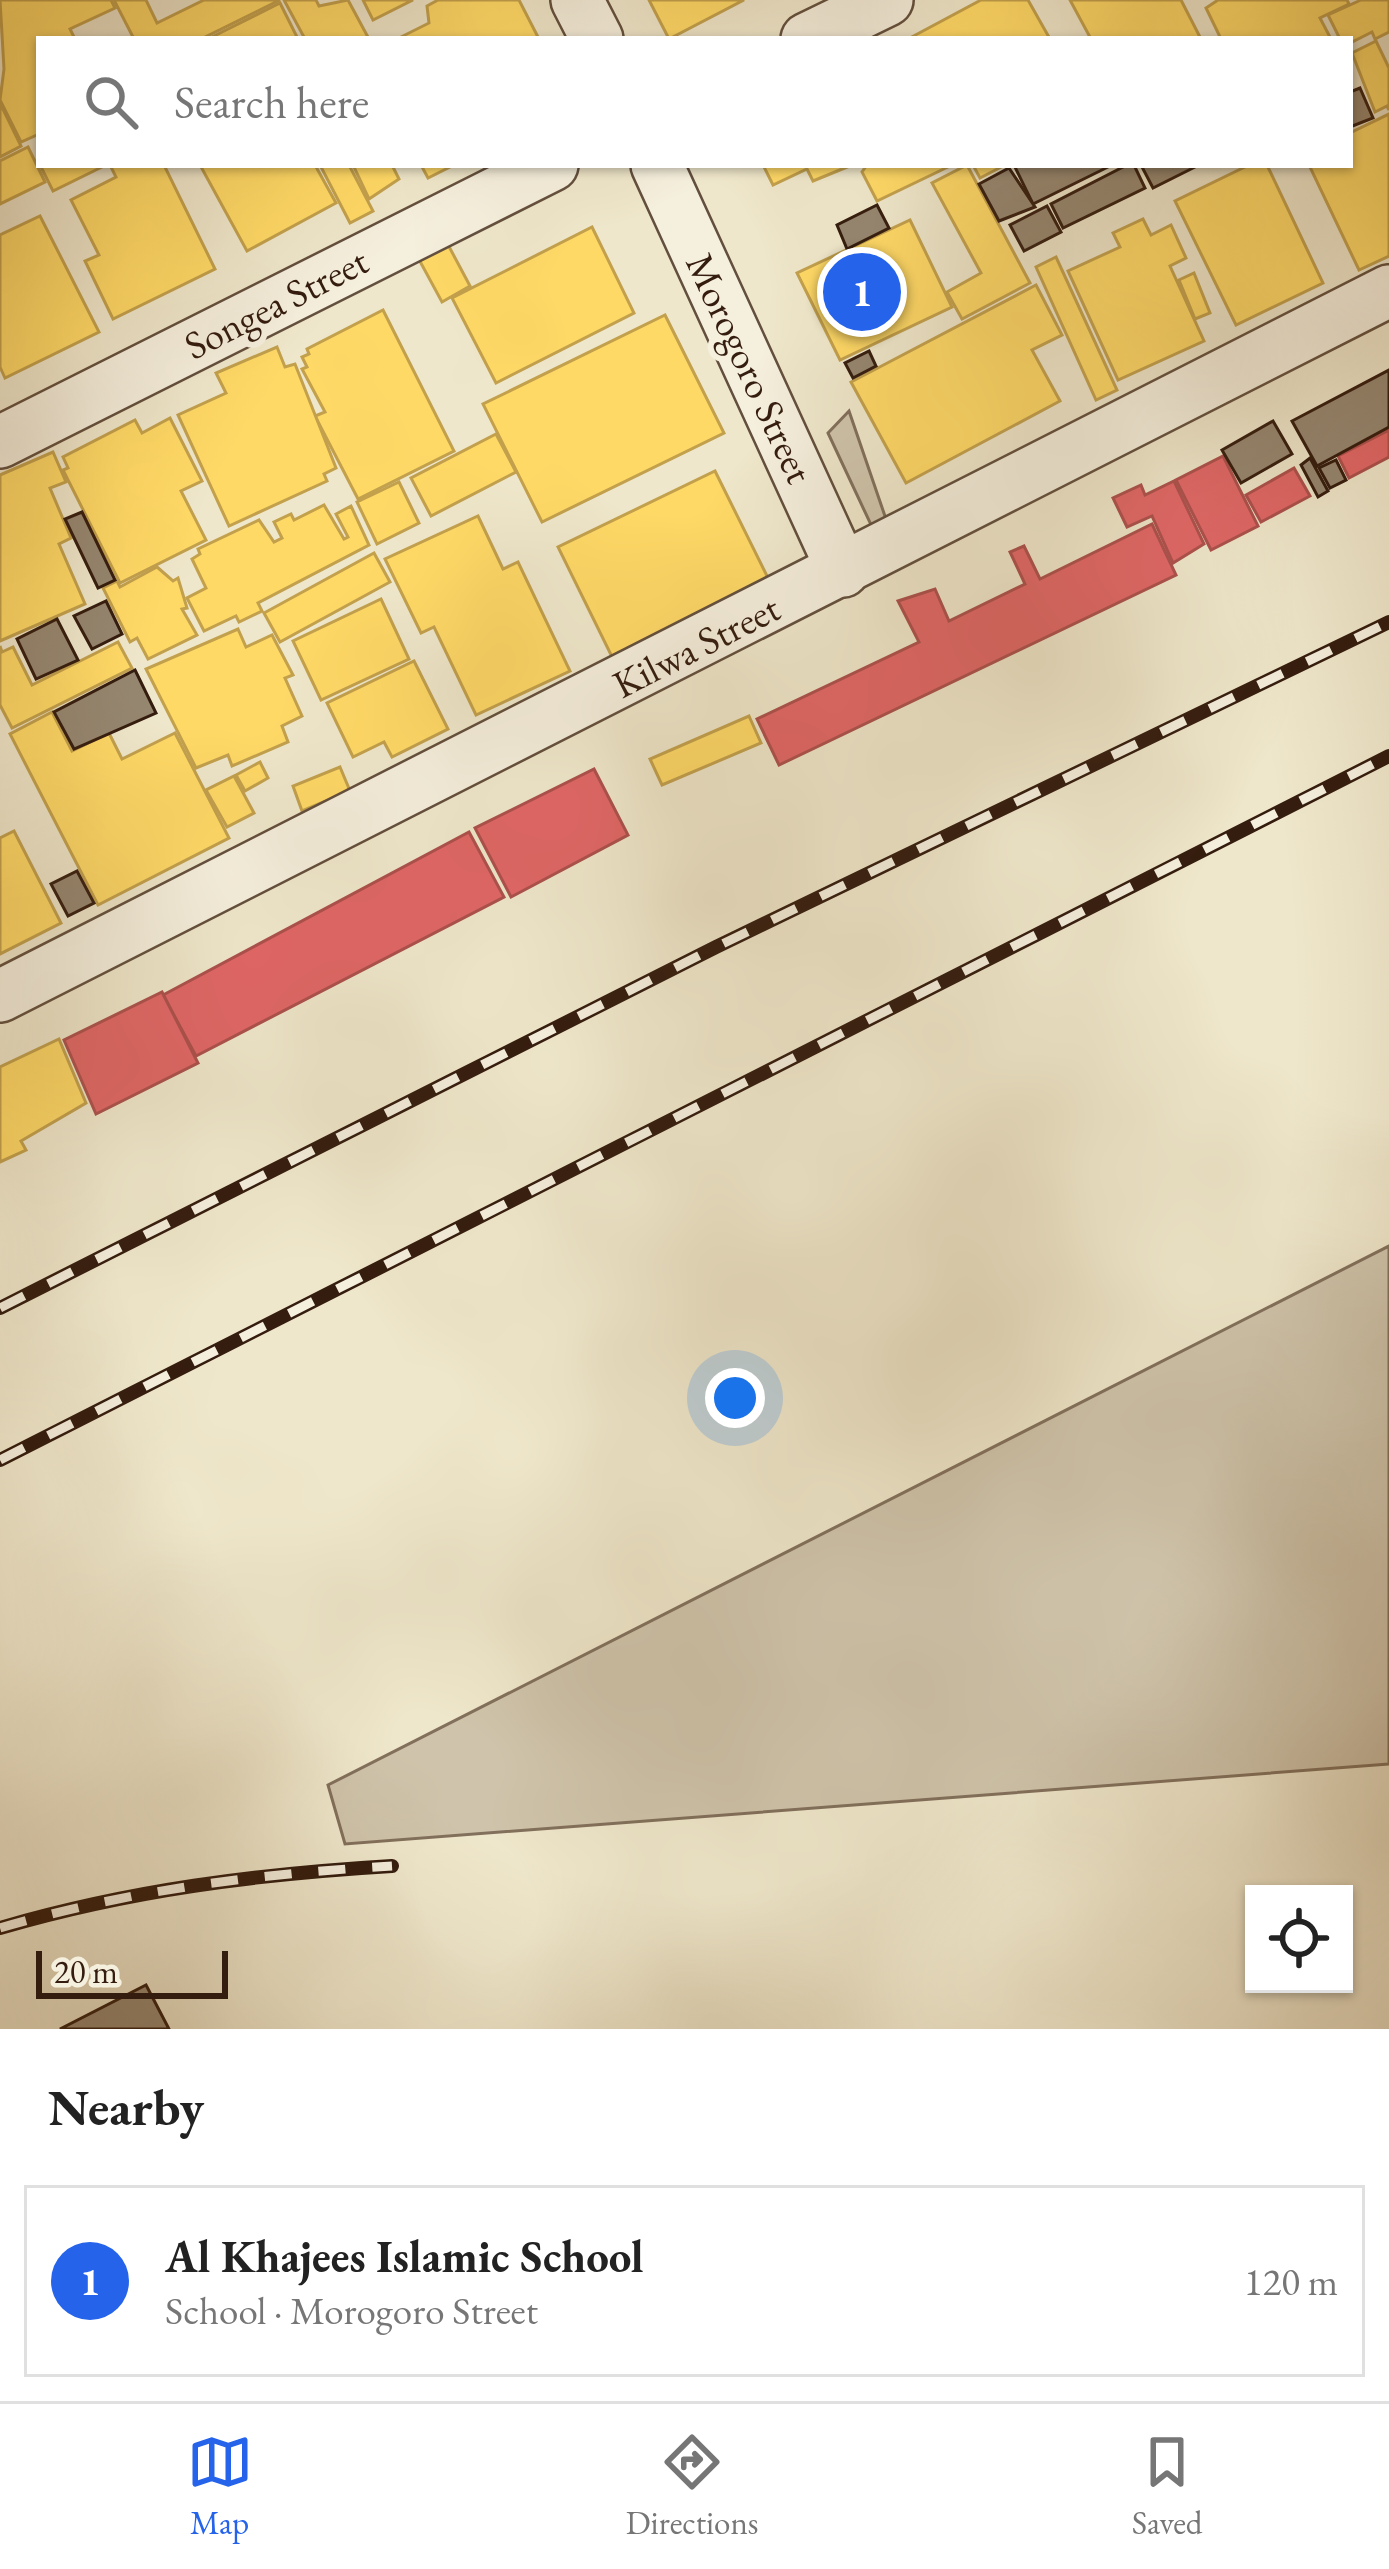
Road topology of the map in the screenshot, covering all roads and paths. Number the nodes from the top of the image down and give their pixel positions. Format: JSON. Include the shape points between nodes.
{"nodes":[{"id":1,"x":578,"y":0,"type":"edge"},
{"id":2,"x":887,"y":0,"type":"edge"},
{"id":3,"x":596,"y":36,"type":"edge"},
{"id":4,"x":813,"y":36,"type":"edge"},
{"id":5,"x":546,"y":168,"type":"edge"},
{"id":6,"x":658,"y":168,"type":"edge"},
{"id":7,"x":1389,"y":291,"type":"edge"},
{"id":8,"x":0,"y":442,"type":"edge"},
{"id":9,"x":843,"y":571,"type":"junction"},
{"id":10,"x":0,"y":996,"type":"edge"}],
"edges":[{"from":1,"to":3,"type":"street"},
{"from":2,"to":4,"type":"street"},
{"from":5,"to":8,"type":"street","name":"Songea Street"},
{"from":6,"to":9,"type":"street","name":"Morogoro Street"},
{"from":7,"to":9,"type":"street","name":"Kilwa Street"},
{"from":9,"to":10,"type":"street","name":"Kilwa Street"}]}
